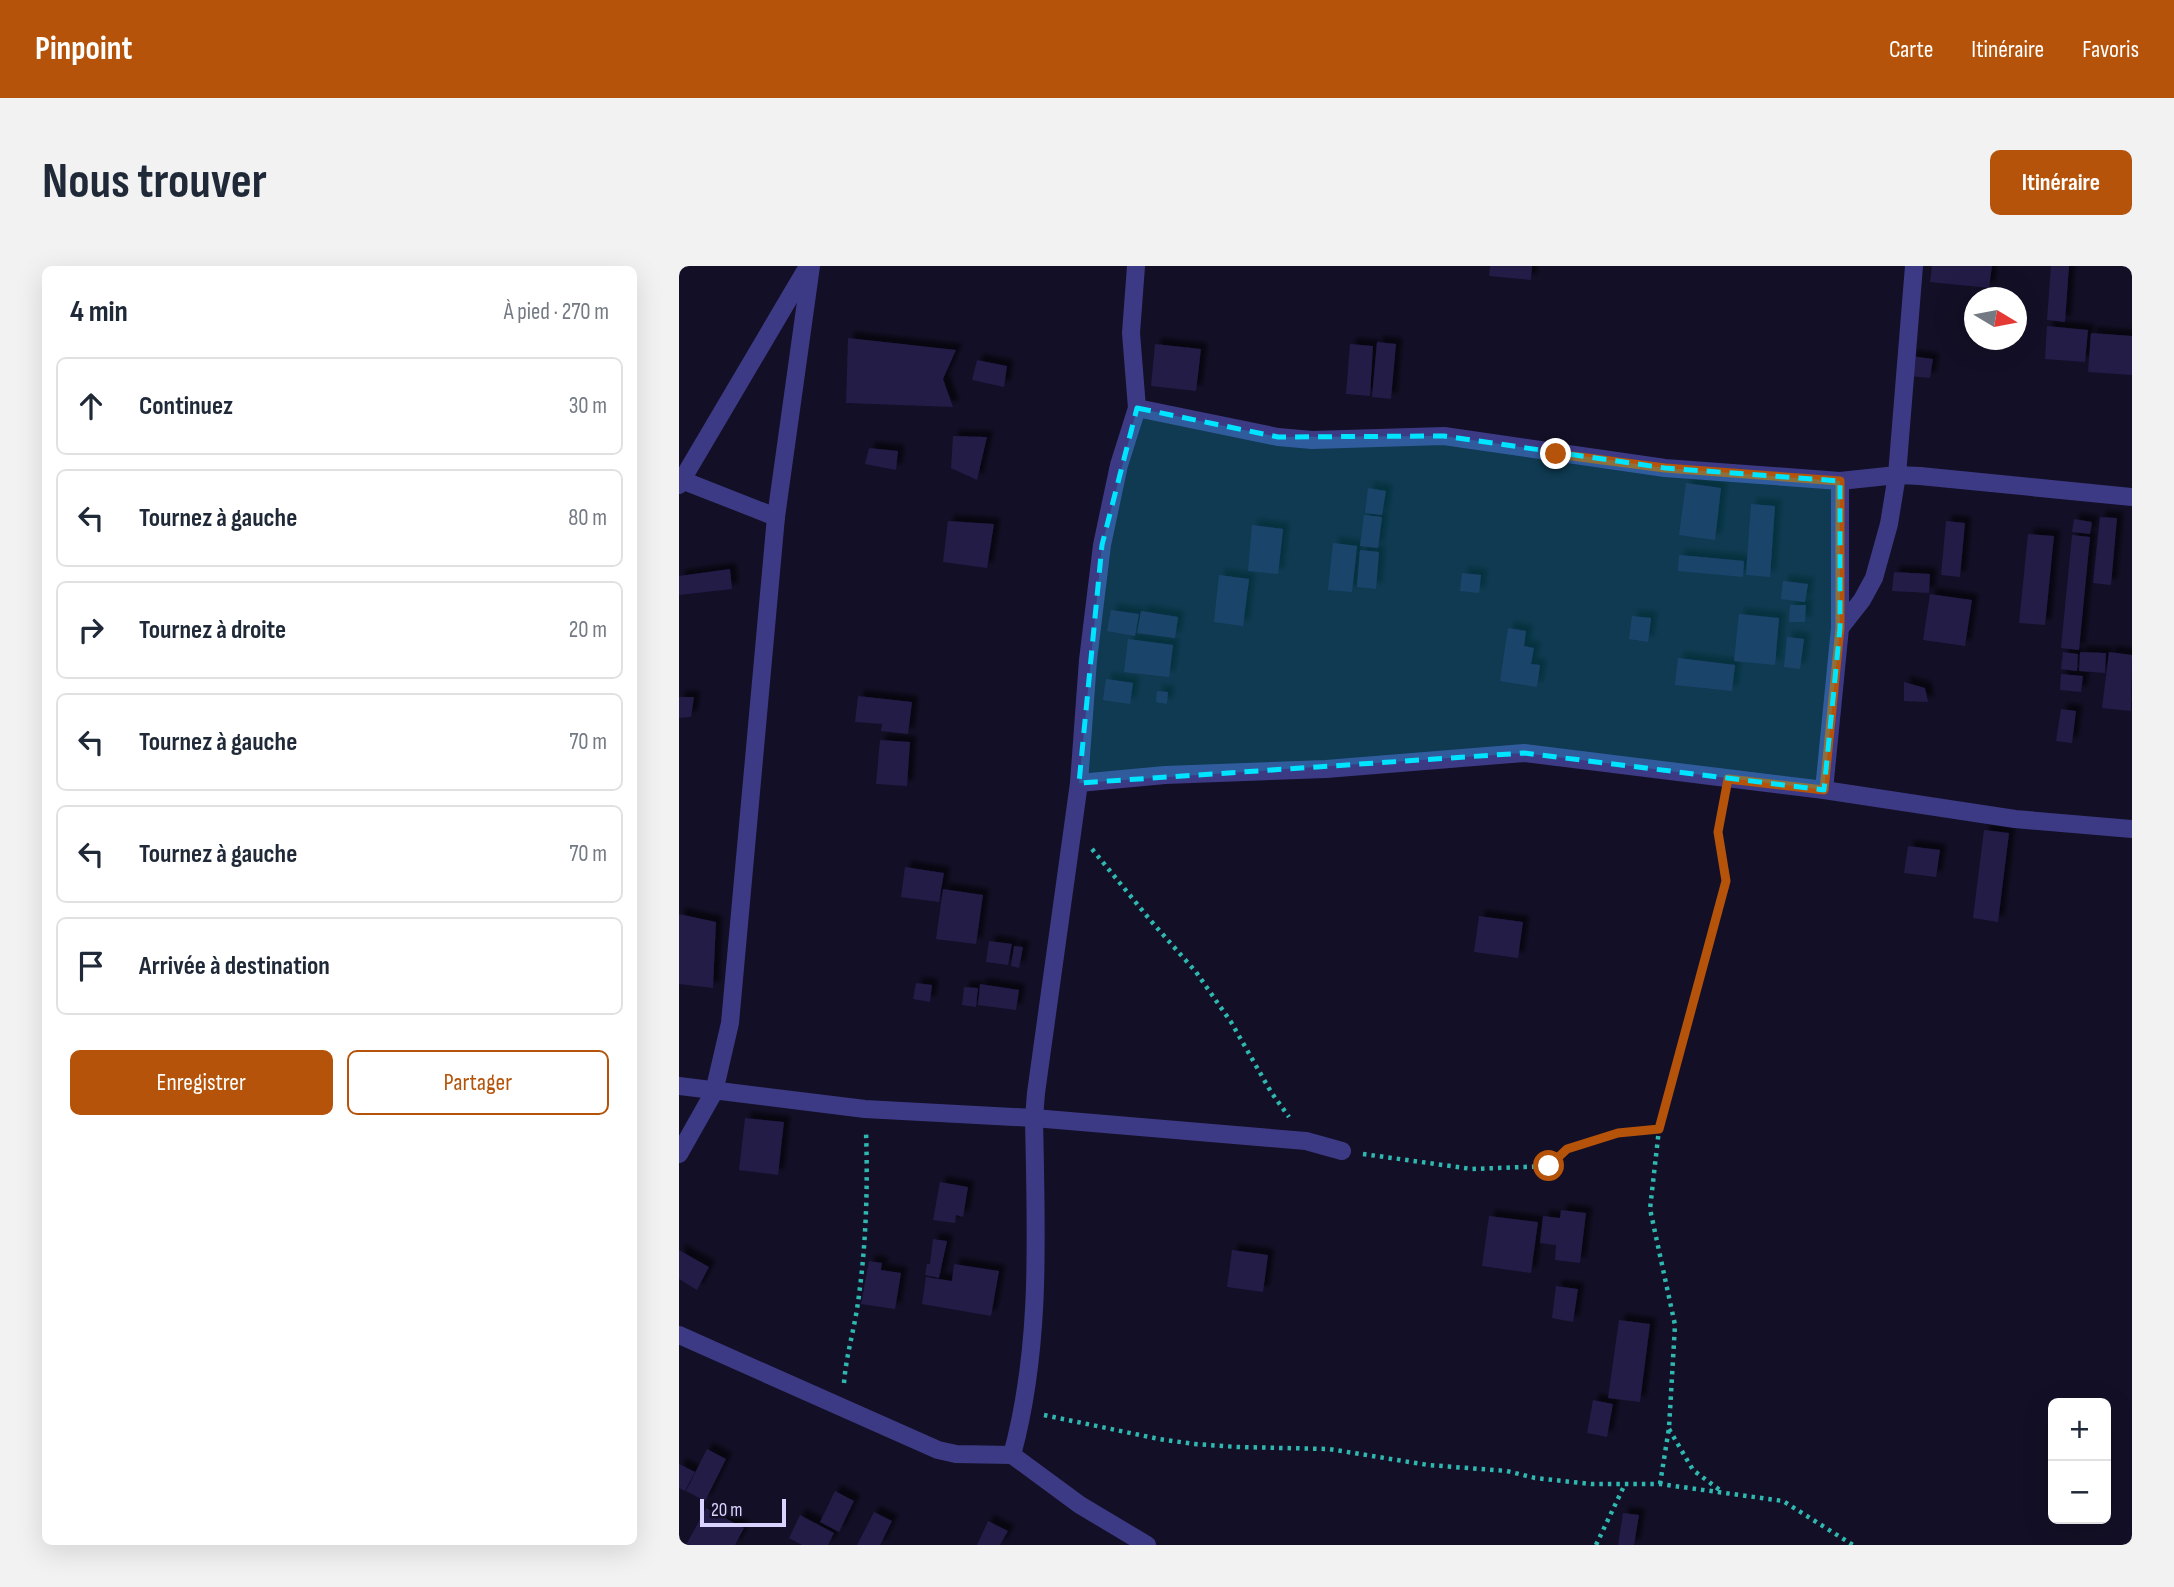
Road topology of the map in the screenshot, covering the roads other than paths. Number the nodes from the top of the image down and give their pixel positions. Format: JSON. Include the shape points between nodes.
{"nodes":[{"id":1,"x":810,"y":266,"type":"edge"},
{"id":2,"x":1136,"y":266,"type":"edge"},
{"id":3,"x":1914,"y":266,"type":"edge"},
{"id":4,"x":1137,"y":408,"type":"junction"},
{"id":5,"x":1897,"y":475,"type":"junction"},
{"id":6,"x":680,"y":481,"type":"edge"},
{"id":7,"x":1840,"y":481,"type":"junction"},
{"id":8,"x":2132,"y":497,"type":"edge"},
{"id":9,"x":776,"y":517,"type":"junction"},
{"id":10,"x":1840,"y":628,"type":"junction"},
{"id":11,"x":1079,"y":783,"type":"junction"},
{"id":12,"x":1824,"y":790,"type":"junction"},
{"id":13,"x":2132,"y":829,"type":"edge"},
{"id":14,"x":679,"y":1086,"type":"edge"},
{"id":15,"x":714,"y":1092,"type":"junction"},
{"id":16,"x":1034,"y":1118,"type":"junction"},
{"id":17,"x":1342,"y":1151,"type":"road end"},
{"id":18,"x":679,"y":1153,"type":"edge"},
{"id":19,"x":679,"y":1335,"type":"edge"},
{"id":20,"x":1012,"y":1455,"type":"junction"},
{"id":21,"x":1147,"y":1545,"type":"edge"}],
"edges":[{"from":1,"to":6,"type":"street"},
{"from":1,"to":9,"type":"street"},
{"from":2,"to":4,"type":"street","via":[[1131,332]]},
{"from":3,"to":5,"type":"street"},
{"from":4,"to":7,"type":"street","via":[[1278,437],[1444,436],[1665,468]]},
{"from":4,"to":11,"type":"street","via":[[1119,464],[1102,545]]},
{"from":5,"to":7,"type":"street"},
{"from":5,"to":8,"type":"street"},
{"from":5,"to":10,"type":"street","via":[[1874,578]]},
{"from":6,"to":9,"type":"street"},
{"from":7,"to":10,"type":"street"},
{"from":9,"to":15,"type":"street","via":[[730,1023]]},
{"from":10,"to":12,"type":"street"},
{"from":11,"to":12,"type":"street","via":[[1524,753]]},
{"from":11,"to":16,"type":"street"},
{"from":12,"to":13,"type":"street","via":[[2015,820]]},
{"from":14,"to":15,"type":"street"},
{"from":15,"to":16,"type":"street","via":[[865,1109]]},
{"from":15,"to":18,"type":"street"},
{"from":16,"to":17,"type":"street","via":[[1306,1141]]},
{"from":16,"to":20,"type":"street","via":[[1033,1334]]},
{"from":19,"to":20,"type":"street","via":[[938,1450]]},
{"from":20,"to":21,"type":"street","via":[[1080,1505]]}]}
